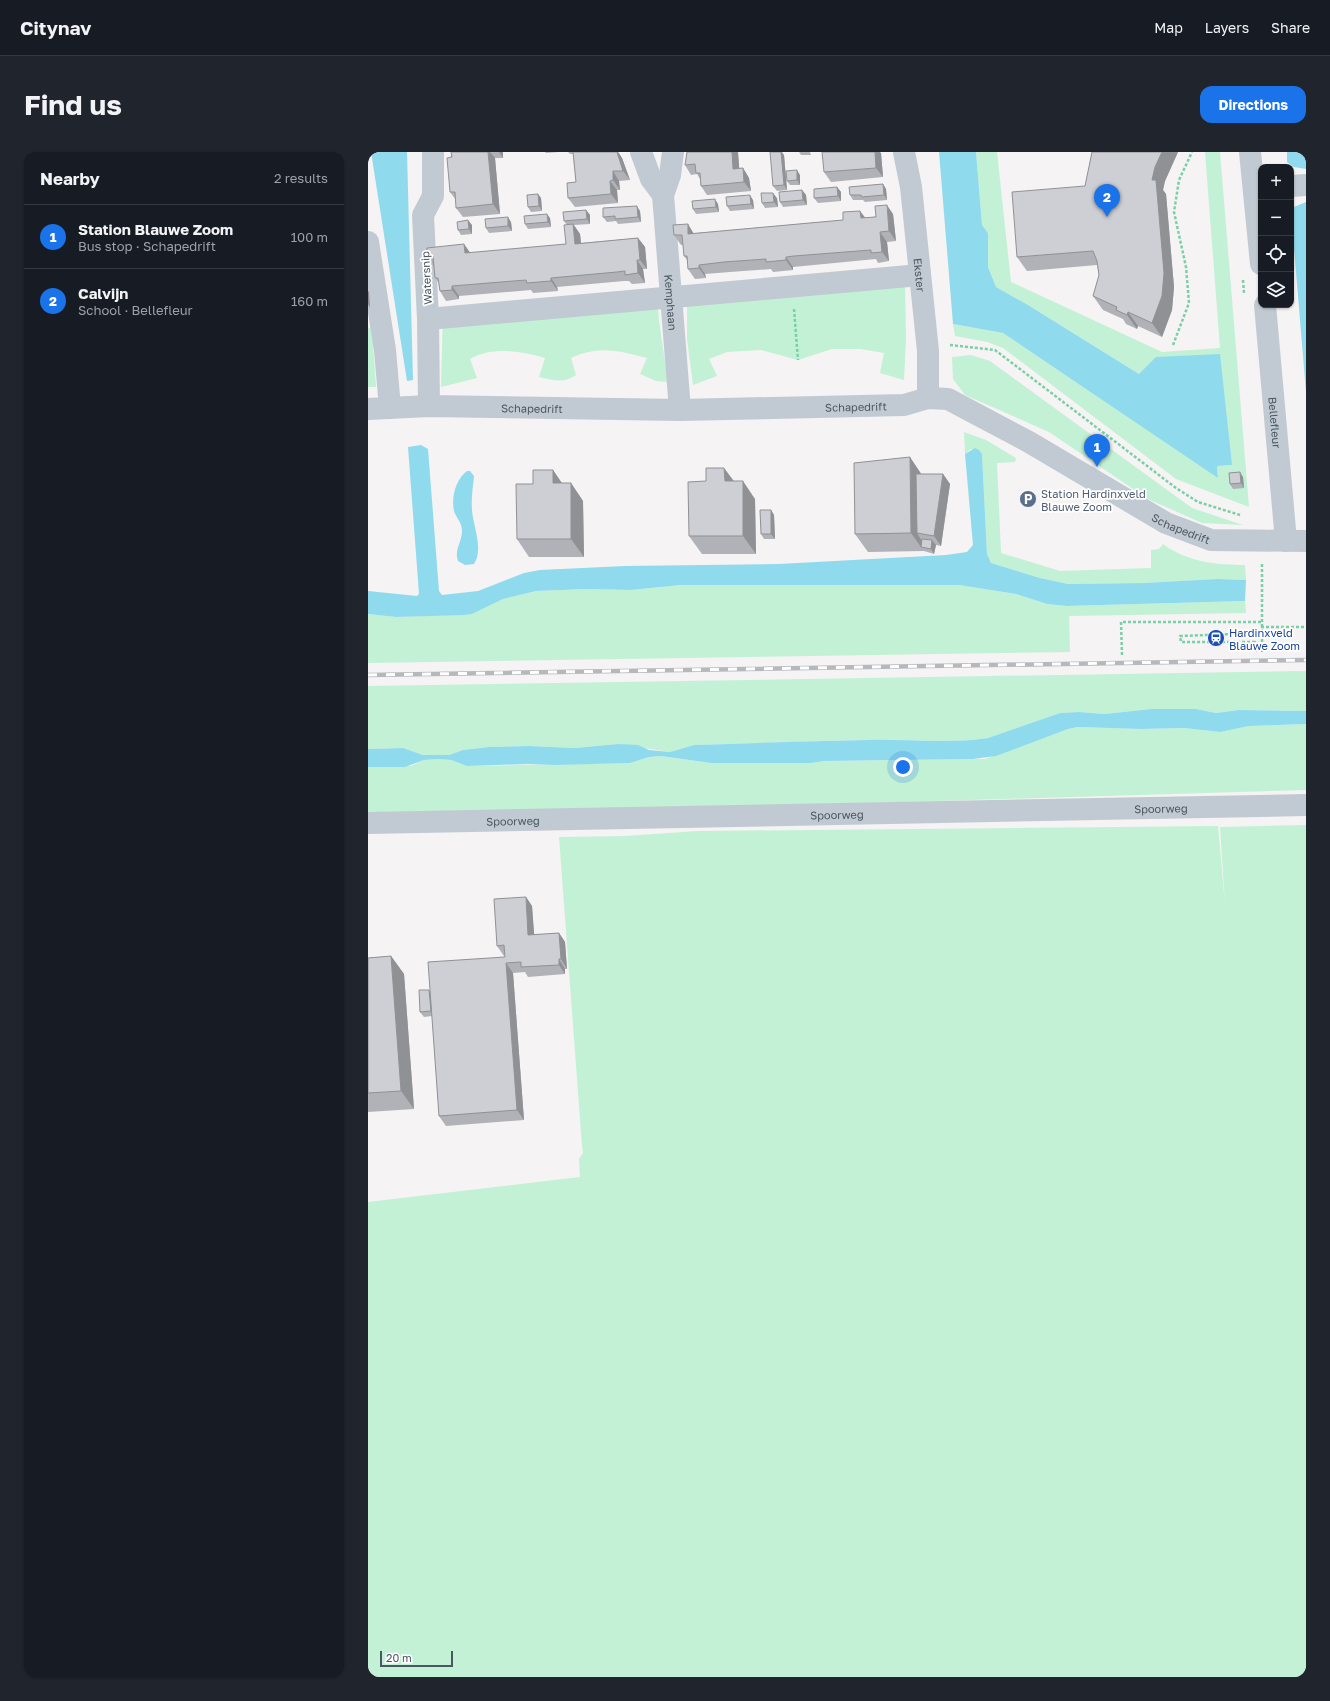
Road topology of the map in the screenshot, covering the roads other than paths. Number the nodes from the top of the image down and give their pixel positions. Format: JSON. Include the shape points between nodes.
{"nodes":[{"id":1,"x":433,"y":152,"type":"edge"},
{"id":2,"x":641,"y":152,"type":"edge"},
{"id":3,"x":673,"y":152,"type":"edge"},
{"id":4,"x":904,"y":152,"type":"edge"},
{"id":5,"x":1250,"y":152,"type":"edge"},
{"id":6,"x":1306,"y":185,"type":"edge"},
{"id":7,"x":1257,"y":186,"type":"edge"},
{"id":8,"x":1294,"y":186,"type":"edge"},
{"id":9,"x":663,"y":195,"type":"junction"},
{"id":10,"x":1260,"y":236,"type":"edge"},
{"id":11,"x":368,"y":242,"type":"edge"},
{"id":12,"x":920,"y":275,"type":"junction"},
{"id":13,"x":670,"y":298,"type":"junction"},
{"id":14,"x":1265,"y":308,"type":"edge"},
{"id":15,"x":428,"y":319,"type":"junction"},
{"id":16,"x":374,"y":322,"type":"edge"},
{"id":17,"x":928,"y":398,"type":"junction"},
{"id":18,"x":429,"y":406,"type":"junction"},
{"id":19,"x":390,"y":408,"type":"junction"},
{"id":20,"x":368,"y":409,"type":"edge"},
{"id":21,"x":680,"y":410,"type":"junction"},
{"id":22,"x":1296,"y":541,"type":"edge"},
{"id":23,"x":1306,"y":806,"type":"edge"},
{"id":24,"x":368,"y":822,"type":"edge"}],
"edges":[{"from":1,"to":15,"type":"street","name":"Watersnip","via":[[433,196],[423,215]]},
{"from":2,"to":9,"type":"street","via":[[651,179]]},
{"from":3,"to":9,"type":"street","name":"Kemphaan","via":[[670,176]]},
{"from":4,"to":12,"type":"street","name":"Ekster","via":[[911,187]]},
{"from":5,"to":7,"type":"street"},
{"from":6,"to":8,"type":"street"},
{"from":7,"to":10,"type":"street"},
{"from":9,"to":13,"type":"street","name":"Kemphaan"},
{"from":11,"to":16,"type":"street"},
{"from":12,"to":13,"type":"street"},
{"from":12,"to":17,"type":"street","name":"Ekster","via":[[928,351]]},
{"from":13,"to":15,"type":"street"},
{"from":13,"to":21,"type":"street","name":"Kemphaan"},
{"from":14,"to":22,"type":"street","name":"Bellefleur"},
{"from":15,"to":18,"type":"street","name":"Watersnip"},
{"from":16,"to":19,"type":"street","via":[[386,356]]},
{"from":17,"to":21,"type":"street","name":"Schapedrift","via":[[904,405]]},
{"from":17,"to":22,"type":"street","name":"Schapedrift","via":[[948,399],[1029,442],[1166,523],[1211,540]]},
{"from":18,"to":19,"type":"street","name":"Schapedrift"},
{"from":18,"to":21,"type":"street","name":"Schapedrift"},
{"from":19,"to":20,"type":"street","name":"Schapedrift"},
{"from":23,"to":24,"type":"street","name":"Spoorweg"}]}
